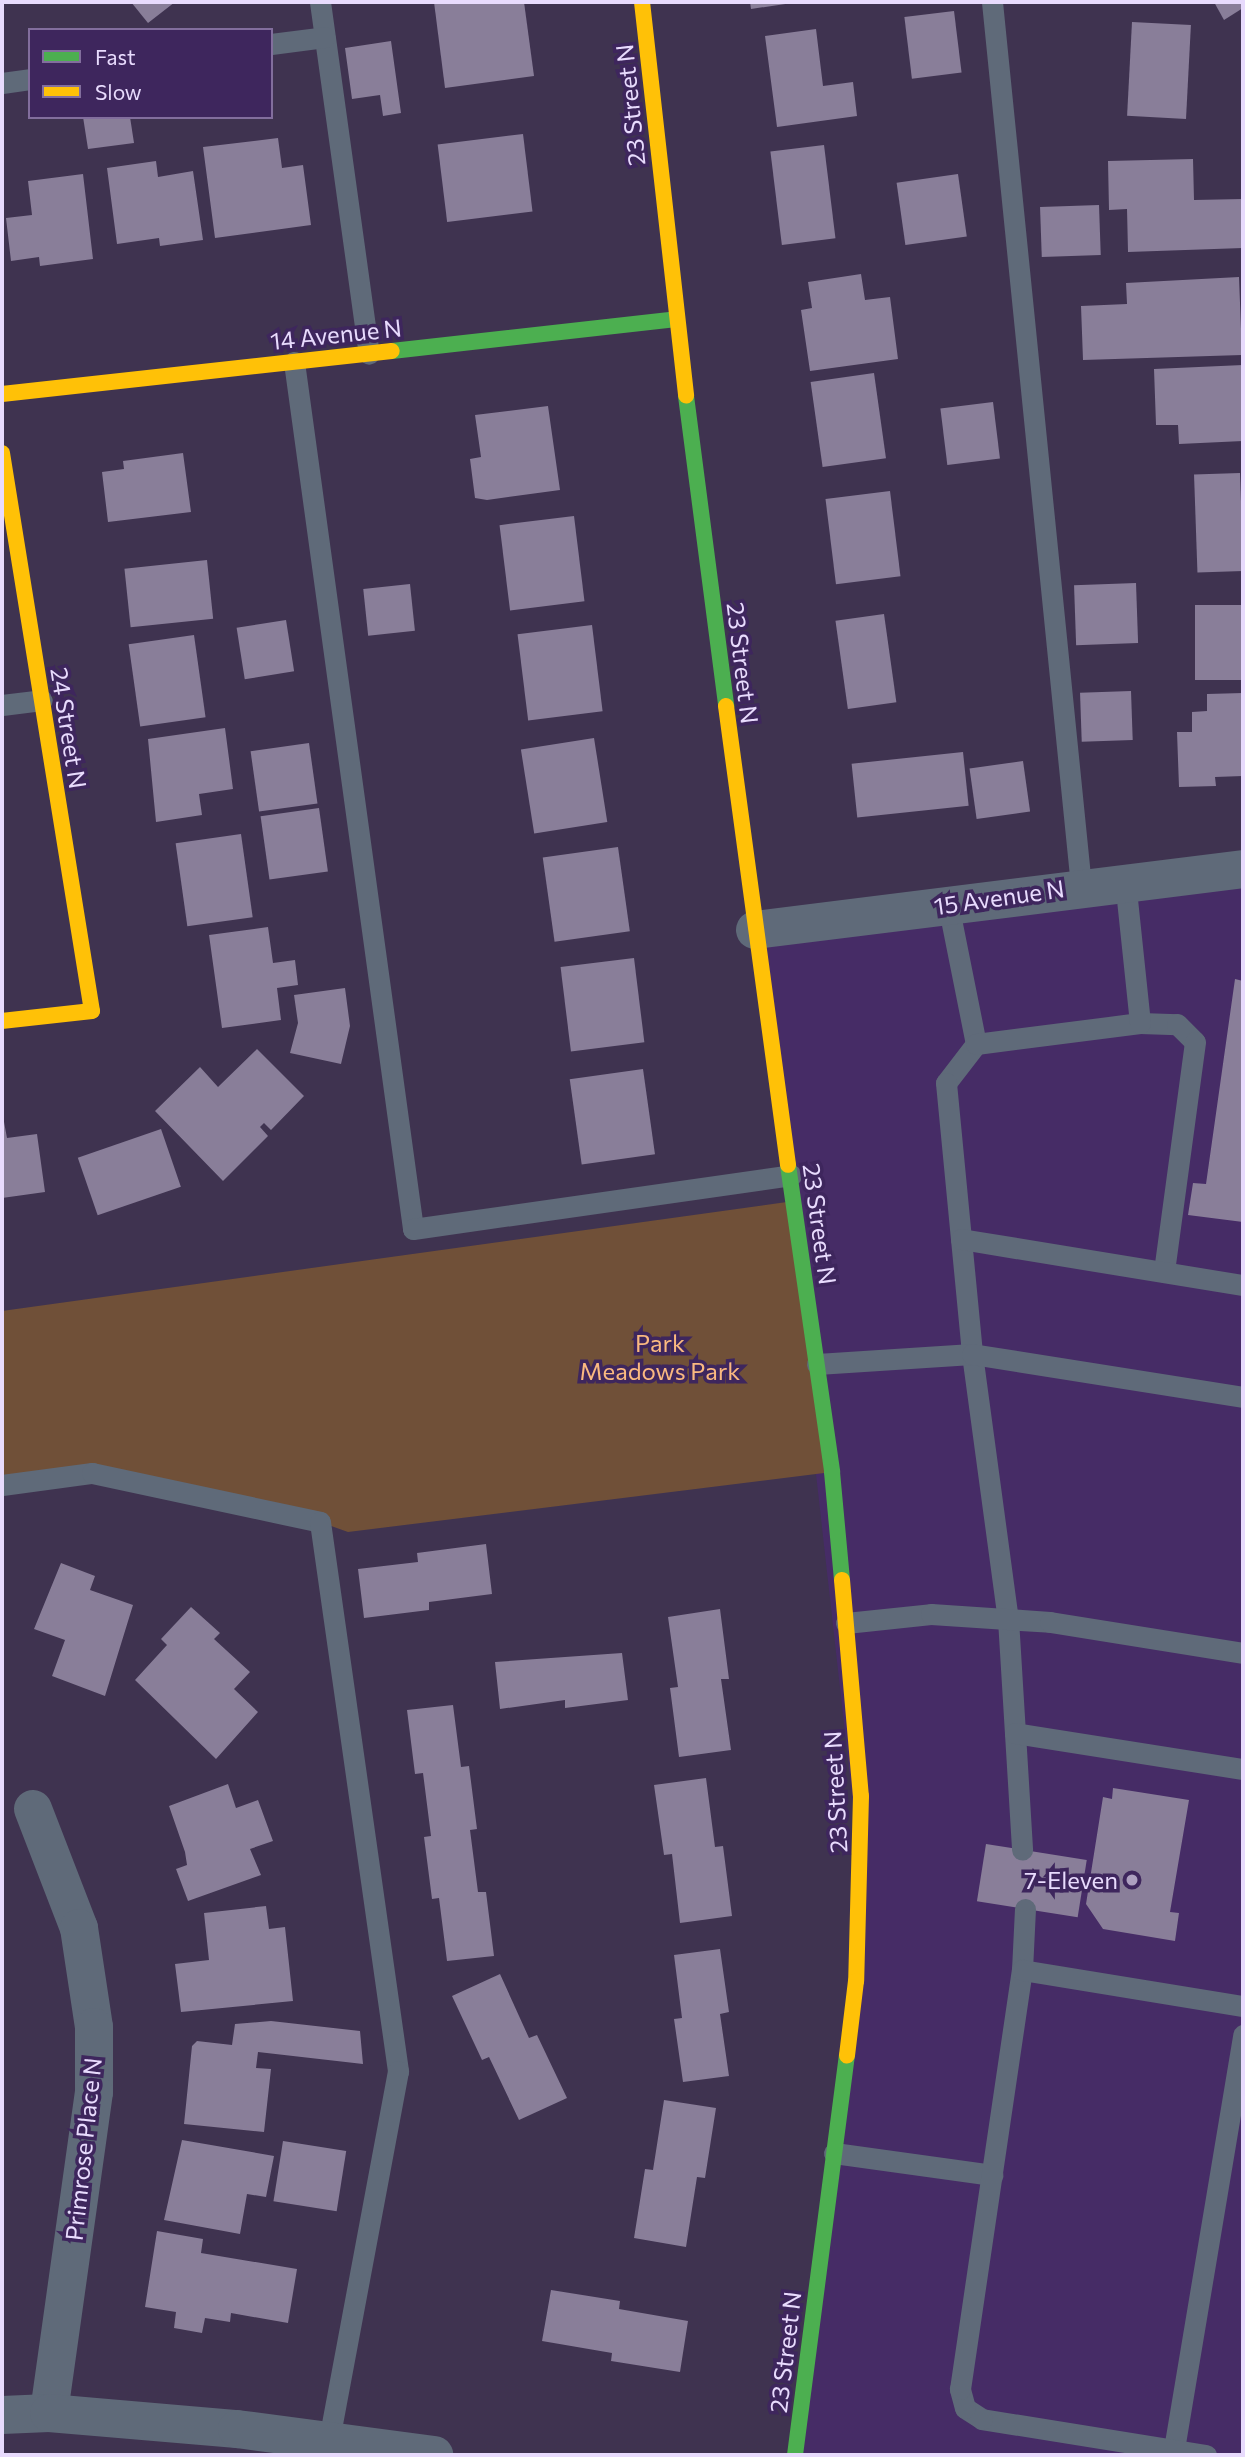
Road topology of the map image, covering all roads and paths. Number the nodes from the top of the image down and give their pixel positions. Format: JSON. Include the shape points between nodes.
{"nodes":[{"id":1,"x":320,"y":2,"type":"edge"},
{"id":2,"x":642,"y":2,"type":"edge"},
{"id":3,"x":992,"y":2,"type":"edge"},
{"id":4,"x":325,"y":37,"type":"junction"},
{"id":5,"x":273,"y":44,"type":"edge"},
{"id":6,"x":28,"y":79,"type":"edge"},
{"id":7,"x":2,"y":83,"type":"edge"},
{"id":8,"x":676,"y":319,"type":"junction"},
{"id":9,"x":369,"y":354,"type":"junction"},
{"id":10,"x":294,"y":362,"type":"junction"},
{"id":11,"x":2,"y":394,"type":"edge"},
{"id":12,"x":2,"y":453,"type":"edge"},
{"id":13,"x":42,"y":700,"type":"junction"},
{"id":14,"x":2,"y":705,"type":"edge"},
{"id":15,"x":1243,"y":869,"type":"edge"},
{"id":16,"x":1125,"y":881,"type":"junction"},
{"id":17,"x":1081,"y":886,"type":"junction"},
{"id":18,"x":948,"y":904,"type":"junction"},
{"id":19,"x":755,"y":930,"type":"junction"},
{"id":20,"x":2,"y":1021,"type":"edge"},
{"id":21,"x":1140,"y":1023,"type":"junction"},
{"id":22,"x":976,"y":1044,"type":"junction"},
{"id":23,"x":790,"y":1175,"type":"junction"},
{"id":24,"x":961,"y":1239,"type":"junction"},
{"id":25,"x":1164,"y":1272,"type":"junction"},
{"id":26,"x":1243,"y":1285,"type":"edge"},
{"id":27,"x":972,"y":1354,"type":"junction"},
{"id":28,"x":817,"y":1364,"type":"junction"},
{"id":29,"x":1243,"y":1396,"type":"edge"},
{"id":30,"x":2,"y":1485,"type":"edge"},
{"id":31,"x":1008,"y":1619,"type":"junction"},
{"id":32,"x":846,"y":1623,"type":"junction"},
{"id":33,"x":1243,"y":1653,"type":"edge"},
{"id":34,"x":1015,"y":1733,"type":"junction"},
{"id":35,"x":1243,"y":1769,"type":"edge"},
{"id":36,"x":33,"y":1809,"type":"dead end"},
{"id":37,"x":1022,"y":1850,"type":"dead end"},
{"id":38,"x":1025,"y":1909,"type":"dead end"},
{"id":39,"x":1022,"y":1970,"type":"junction"},
{"id":40,"x":1243,"y":2006,"type":"edge"},
{"id":41,"x":1243,"y":2035,"type":"edge"},
{"id":42,"x":834,"y":2153,"type":"junction"},
{"id":43,"x":992,"y":2175,"type":"junction"},
{"id":44,"x":49,"y":2413,"type":"junction"},
{"id":45,"x":2,"y":2415,"type":"edge"},
{"id":46,"x":327,"y":2448,"type":"edge"},
{"id":47,"x":1173,"y":2453,"type":"edge"},
{"id":48,"x":434,"y":2455,"type":"edge"},
{"id":49,"x":795,"y":2455,"type":"edge"},
{"id":50,"x":1206,"y":2455,"type":"edge"}],
"edges":[{"from":1,"to":4,"type":"lane"},
{"from":2,"to":8,"type":"street","name":"23 Street N"},
{"from":3,"to":17,"type":"lane"},
{"from":4,"to":5,"type":"lane"},
{"from":4,"to":9,"type":"lane"},
{"from":6,"to":7,"type":"lane"},
{"from":8,"to":9,"type":"street","name":"14 Avenue N"},
{"from":8,"to":19,"type":"street","name":"23 Street N"},
{"from":9,"to":10,"type":"street","name":"14 Avenue N"},
{"from":10,"to":11,"type":"street","name":"14 Avenue N"},
{"from":10,"to":23,"type":"lane","via":[[413,1229]]},
{"from":12,"to":13,"type":"street","name":"24 Street N"},
{"from":13,"to":14,"type":"lane"},
{"from":13,"to":20,"type":"street","name":"24 Street N","via":[[92,1011]]},
{"from":15,"to":16,"type":"street","name":"15 Avenue N"},
{"from":16,"to":17,"type":"street","name":"15 Avenue N"},
{"from":16,"to":21,"type":"lane"},
{"from":17,"to":18,"type":"street","name":"15 Avenue N"},
{"from":18,"to":19,"type":"street","name":"15 Avenue N"},
{"from":18,"to":22,"type":"lane"},
{"from":19,"to":23,"type":"street","name":"23 Street N"},
{"from":21,"to":22,"type":"lane"},
{"from":21,"to":25,"type":"lane","via":[[1177,1024],[1195,1042]]},
{"from":22,"to":24,"type":"lane","via":[[946,1083]]},
{"from":23,"to":28,"type":"street","name":"23 Street N"},
{"from":24,"to":25,"type":"lane"},
{"from":24,"to":27,"type":"lane"},
{"from":25,"to":26,"type":"lane"},
{"from":27,"to":28,"type":"lane"},
{"from":27,"to":29,"type":"lane"},
{"from":27,"to":31,"type":"lane"},
{"from":28,"to":32,"type":"street","name":"23 Street N"},
{"from":30,"to":46,"type":"lane","via":[[92,1473],[320,1522],[398,2071]]},
{"from":31,"to":32,"type":"lane","via":[[931,1614]]},
{"from":31,"to":33,"type":"lane"},
{"from":31,"to":34,"type":"lane"},
{"from":32,"to":42,"type":"street","name":"23 Street N","via":[[861,1796],[862,1884],[856,1982]]},
{"from":34,"to":35,"type":"lane"},
{"from":34,"to":37,"type":"lane"},
{"from":36,"to":44,"type":"street","name":"Primrose Place N","via":[[79,1928],[94,2027],[94,2092]]},
{"from":38,"to":39,"type":"lane"},
{"from":39,"to":40,"type":"lane"},
{"from":39,"to":43,"type":"lane"},
{"from":41,"to":47,"type":"lane"},
{"from":42,"to":43,"type":"lane"},
{"from":42,"to":49,"type":"street","name":"23 Street N"},
{"from":43,"to":47,"type":"lane","via":[[960,2389],[965,2408],[982,2419]]},
{"from":44,"to":45,"type":"street"},
{"from":44,"to":46,"type":"street"},
{"from":46,"to":48,"type":"street"},
{"from":47,"to":50,"type":"lane"}]}
